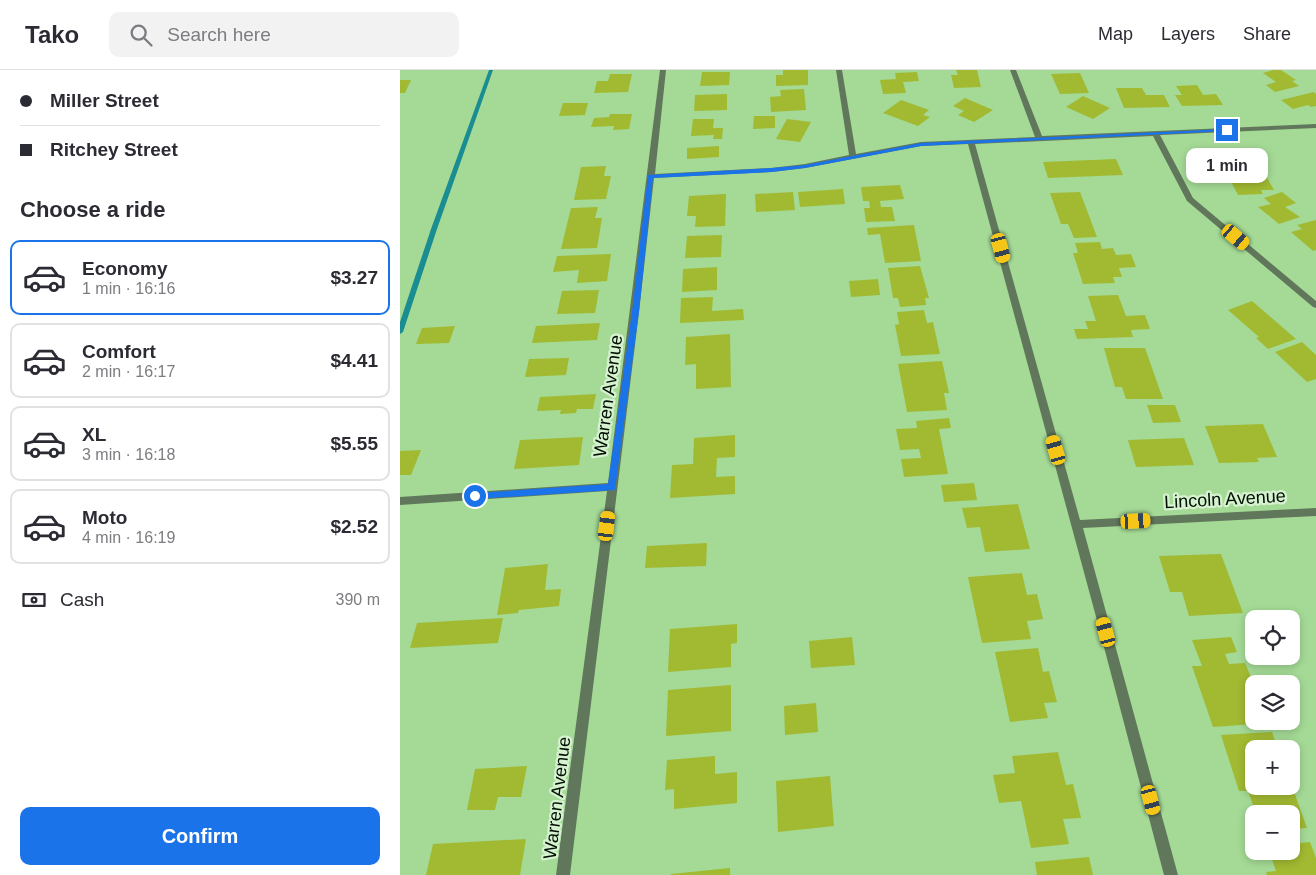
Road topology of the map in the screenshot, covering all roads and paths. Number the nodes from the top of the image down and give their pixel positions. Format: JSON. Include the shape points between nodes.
{"nodes":[{"id":1,"x":663,"y":70,"type":"edge"},
{"id":2,"x":839,"y":70,"type":"edge"},
{"id":3,"x":1013,"y":70,"type":"edge"},
{"id":4,"x":1316,"y":126,"type":"edge"},
{"id":5,"x":1156,"y":133,"type":"junction"},
{"id":6,"x":1039,"y":139,"type":"junction"},
{"id":7,"x":971,"y":142,"type":"junction"},
{"id":8,"x":853,"y":156,"type":"junction"},
{"id":9,"x":650,"y":176,"type":"junction"},
{"id":10,"x":1316,"y":305,"type":"edge"},
{"id":11,"x":612,"y":487,"type":"junction"},
{"id":12,"x":400,"y":501,"type":"edge"},
{"id":13,"x":1316,"y":512,"type":"edge"},
{"id":14,"x":1076,"y":524,"type":"junction"},
{"id":15,"x":563,"y":875,"type":"edge"},
{"id":16,"x":1171,"y":875,"type":"edge"}],
"edges":[{"from":1,"to":9,"type":"street","name":"Warren Avenue"},
{"from":2,"to":8,"type":"street"},
{"from":3,"to":6,"type":"street"},
{"from":4,"to":5,"type":"street"},
{"from":5,"to":6,"type":"street"},
{"from":5,"to":10,"type":"street","via":[[1190,199]]},
{"from":6,"to":7,"type":"street"},
{"from":7,"to":8,"type":"street","via":[[914,145]]},
{"from":7,"to":14,"type":"street"},
{"from":8,"to":9,"type":"street","via":[[772,170]]},
{"from":9,"to":11,"type":"street","name":"Warren Avenue"},
{"from":11,"to":12,"type":"street"},
{"from":11,"to":15,"type":"street","name":"Warren Avenue"},
{"from":13,"to":14,"type":"street","name":"Lincoln Avenue"},
{"from":14,"to":16,"type":"street"}]}
